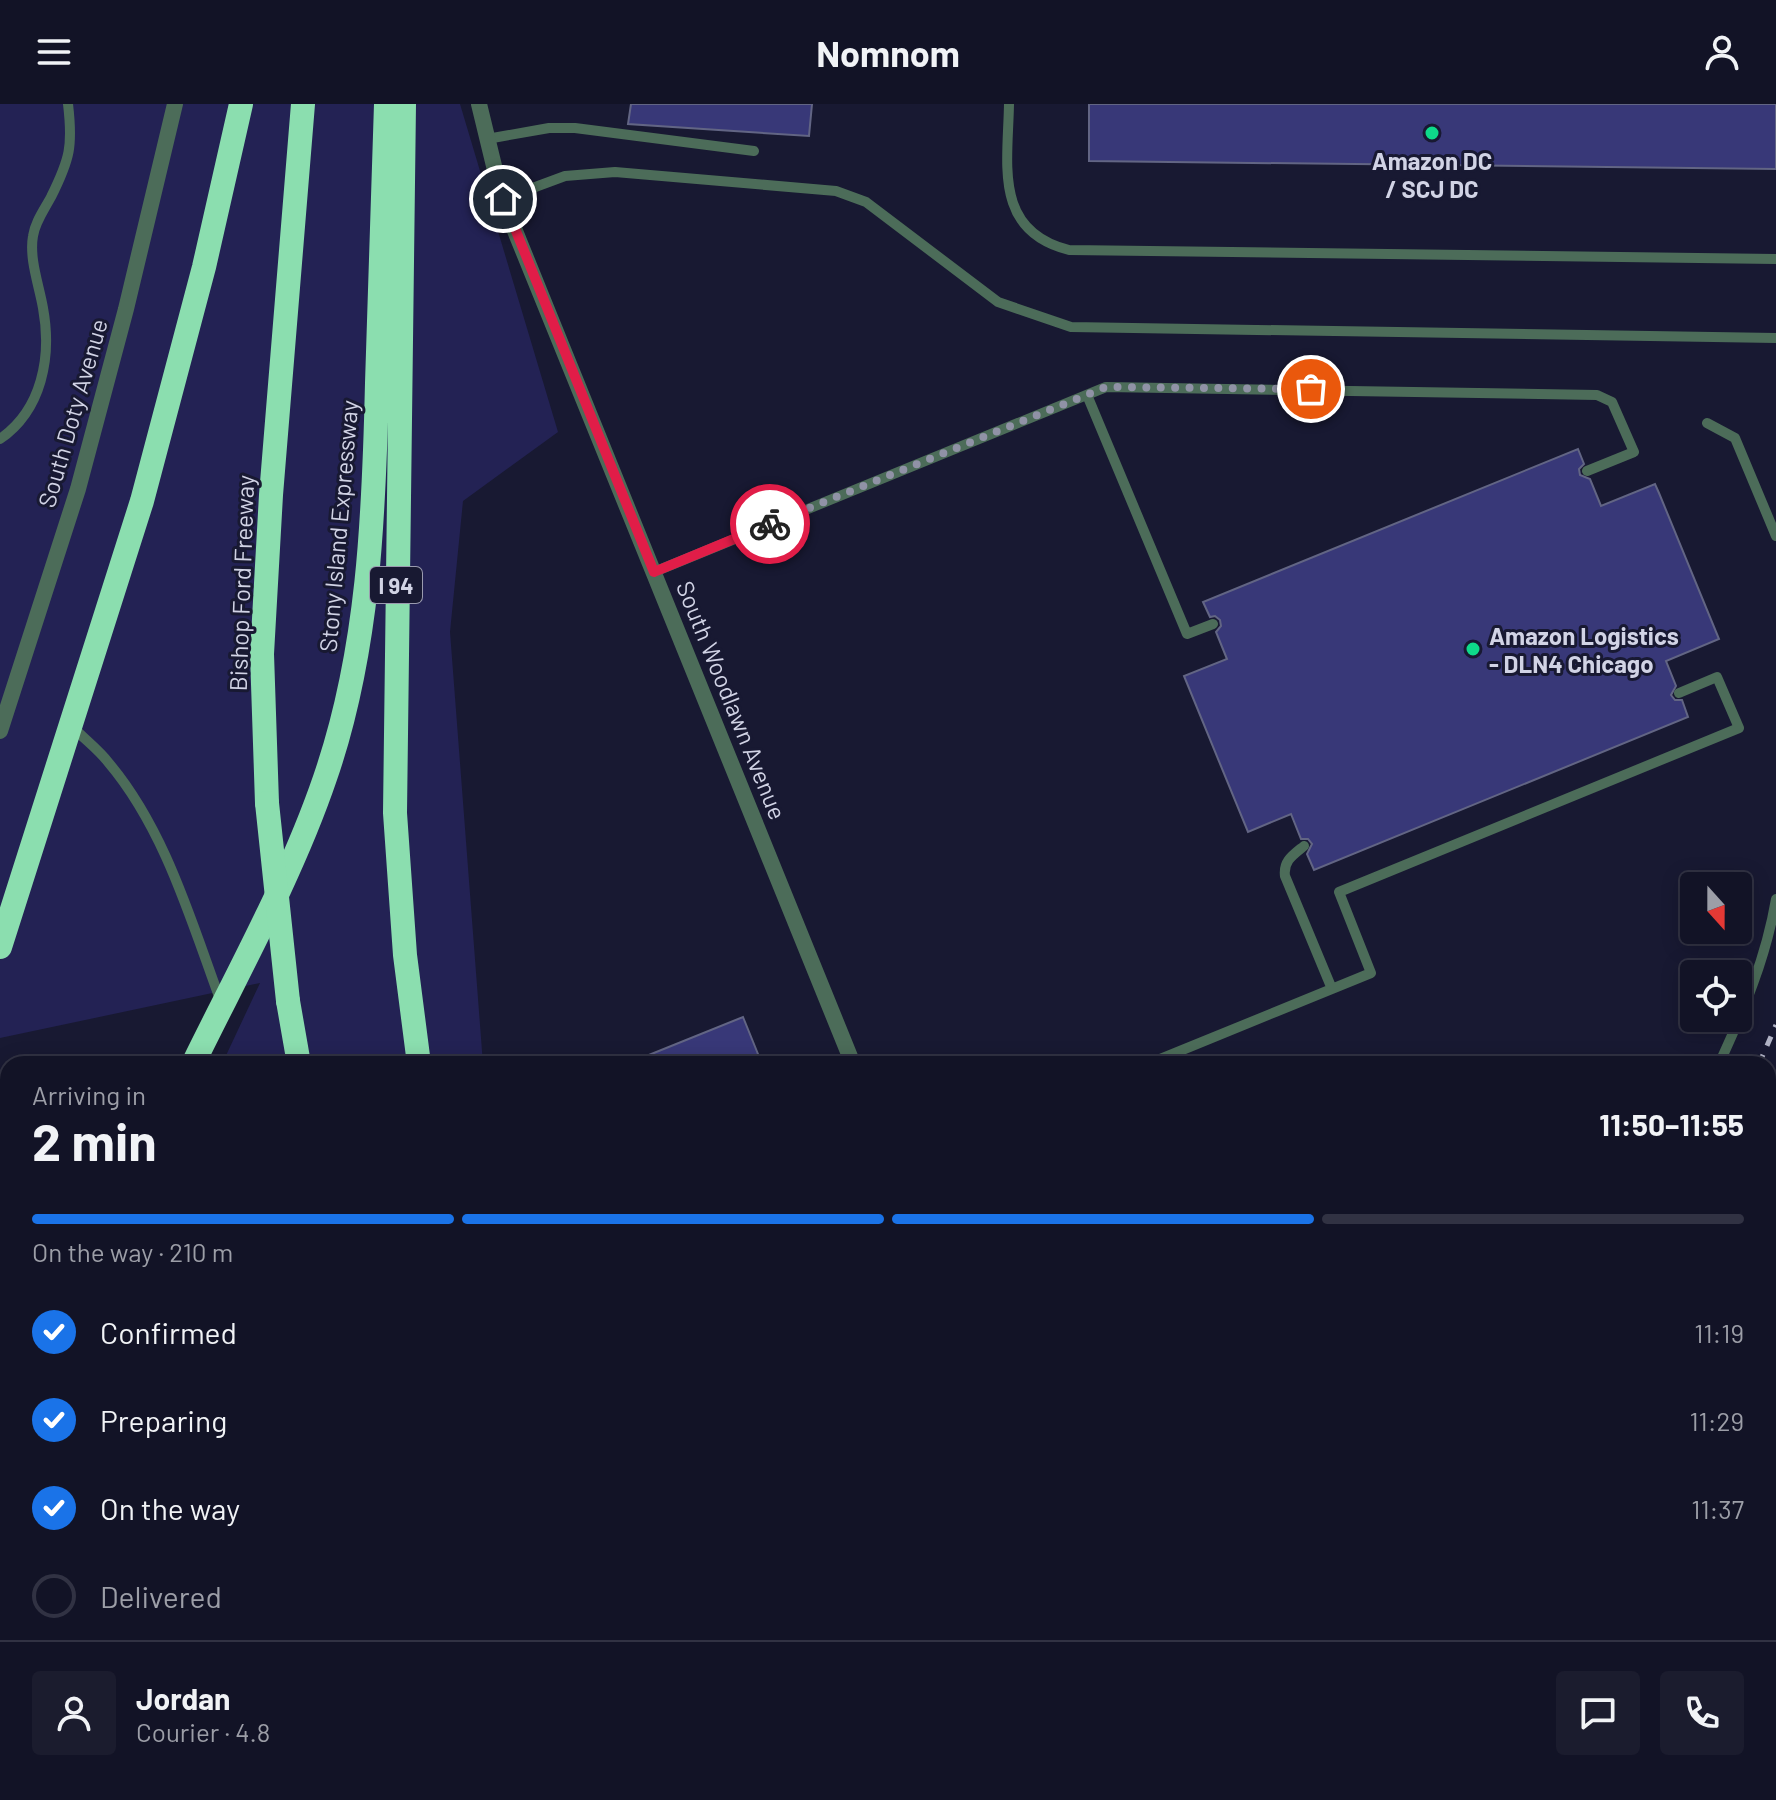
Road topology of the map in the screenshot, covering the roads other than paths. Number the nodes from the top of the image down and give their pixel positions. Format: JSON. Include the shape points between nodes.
{"nodes":[{"id":1,"x":68,"y":104,"type":"edge"},
{"id":2,"x":175,"y":104,"type":"edge"},
{"id":3,"x":241,"y":104,"type":"edge"},
{"id":4,"x":303,"y":104,"type":"edge"},
{"id":5,"x":386,"y":104,"type":"edge"},
{"id":6,"x":404,"y":104,"type":"edge"},
{"id":7,"x":479,"y":104,"type":"edge"},
{"id":8,"x":1009,"y":104,"type":"edge"},
{"id":9,"x":485,"y":134,"type":"junction"},
{"id":10,"x":754,"y":151,"type":"dead end"},
{"id":11,"x":503,"y":199,"type":"junction"},
{"id":12,"x":1776,"y":259,"type":"edge"},
{"id":13,"x":1776,"y":338,"type":"edge"},
{"id":14,"x":1087,"y":395,"type":"junction"},
{"id":15,"x":1707,"y":423,"type":"dead end"},
{"id":16,"x":0,"y":439,"type":"edge"},
{"id":17,"x":1587,"y":471,"type":"dead end"},
{"id":18,"x":1776,"y":536,"type":"edge"},
{"id":19,"x":654,"y":572,"type":"junction"},
{"id":20,"x":1213,"y":624,"type":"dead end"},
{"id":21,"x":1679,"y":693,"type":"dead end"},
{"id":22,"x":71,"y":726,"type":"junction"},
{"id":23,"x":0,"y":731,"type":"edge"},
{"id":24,"x":1304,"y":846,"type":"dead end"},
{"id":25,"x":1776,"y":899,"type":"edge"},
{"id":26,"x":0,"y":947,"type":"edge"},
{"id":27,"x":1332,"y":989,"type":"junction"},
{"id":28,"x":222,"y":1005,"type":"junction"},
{"id":29,"x":197,"y":1056,"type":"edge"},
{"id":30,"x":298,"y":1056,"type":"edge"},
{"id":31,"x":418,"y":1056,"type":"edge"},
{"id":32,"x":850,"y":1056,"type":"edge"},
{"id":33,"x":1168,"y":1056,"type":"edge"},
{"id":34,"x":1723,"y":1056,"type":"edge"}],
"edges":[{"from":1,"to":16,"type":"lane","via":[[71,148],[33,238],[45,328],[39,390],[24,418]]},
{"from":2,"to":23,"type":"street","name":"South Doty Avenue","via":[[82,474]]},
{"from":3,"to":22,"type":"highway","via":[[146,487]]},
{"from":4,"to":30,"type":"highway","name":"Bishop Ford Freeway","bridge":true,"via":[[262,654],[267,803]]},
{"from":5,"to":28,"type":"highway","name":"Stony Island Expressway","via":[[376,437],[362,623],[326,778]]},
{"from":6,"to":31,"type":"highway","number":"I 94","via":[[395,813]]},
{"from":7,"to":9,"type":"street"},
{"from":8,"to":12,"type":"lane","via":[[1008,191],[1013,208],[1037,235],[1069,250]]},
{"from":9,"to":10,"type":"lane","via":[[575,128]]},
{"from":9,"to":11,"type":"street","name":"South Woodlawn Avenue"},
{"from":11,"to":13,"type":"lane","via":[[565,176],[615,172],[836,191],[866,202],[998,302],[1071,327]]},
{"from":11,"to":19,"type":"street","name":"South Woodlawn Avenue"},
{"from":14,"to":17,"type":"lane","via":[[1120,386],[1597,395],[1612,402],[1634,452]]},
{"from":14,"to":19,"type":"lane"},
{"from":14,"to":20,"type":"lane","via":[[1187,634]]},
{"from":15,"to":18,"type":"lane","via":[[1735,438]]},
{"from":19,"to":32,"type":"street","name":"South Woodlawn Avenue"},
{"from":21,"to":27,"type":"lane","via":[[1717,677],[1739,728],[1339,892],[1371,973]]},
{"from":22,"to":26,"type":"highway"},
{"from":22,"to":28,"type":"lane","via":[[108,762],[141,810],[178,884]]},
{"from":24,"to":27,"type":"lane","via":[[1289,858],[1285,876]]},
{"from":25,"to":34,"type":"lane","via":[[1752,991]]},
{"from":27,"to":33,"type":"lane"},
{"from":28,"to":29,"type":"highway","name":"Stony Island Expressway"}]}
